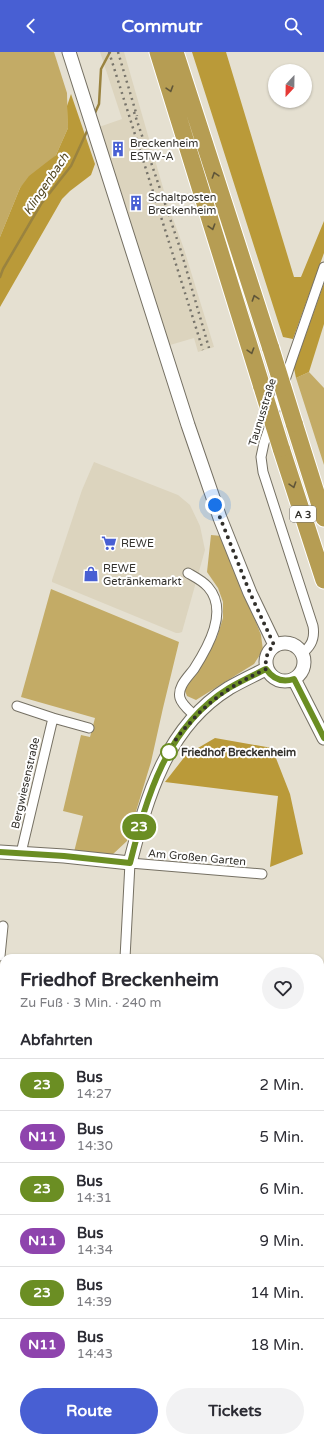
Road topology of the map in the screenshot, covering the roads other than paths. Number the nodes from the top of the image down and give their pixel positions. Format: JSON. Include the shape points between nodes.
{"nodes":[{"id":1,"x":69,"y":52,"type":"edge"},
{"id":2,"x":158,"y":52,"type":"edge"},
{"id":3,"x":175,"y":52,"type":"edge"},
{"id":4,"x":324,"y":267,"type":"edge"},
{"id":5,"x":324,"y":518,"type":"edge"},
{"id":6,"x":188,"y":573,"type":"dead end"},
{"id":7,"x":324,"y":580,"type":"edge"},
{"id":8,"x":274,"y":645,"type":"junction"},
{"id":9,"x":302,"y":653,"type":"junction"},
{"id":10,"x":266,"y":669,"type":"junction"},
{"id":11,"x":294,"y":679,"type":"junction"},
{"id":12,"x":17,"y":706,"type":"dead end"},
{"id":13,"x":195,"y":716,"type":"junction"},
{"id":14,"x":53,"y":718,"type":"junction"},
{"id":15,"x":89,"y":728,"type":"dead end"},
{"id":16,"x":324,"y":738,"type":"edge"},
{"id":17,"x":0,"y":852,"type":"edge"},
{"id":18,"x":21,"y":853,"type":"junction"},
{"id":19,"x":130,"y":863,"type":"junction"},
{"id":20,"x":262,"y":874,"type":"dead end"},
{"id":21,"x":3,"y":926,"type":"dead end"},
{"id":22,"x":0,"y":954,"type":"edge"},
{"id":23,"x":125,"y":954,"type":"edge"}],
"edges":[{"from":1,"to":8,"type":"main road","via":[[220,518]]},
{"from":2,"to":7,"type":"highway","number":"A 3","one_way":true,"bridge":true},
{"from":5,"to":3,"type":"highway","number":"A 3","one_way":true,"bridge":true},
{"from":4,"to":9,"type":"street","name":"Taunusstraße","via":[[261,457],[263,472],[313,626],[313,640]]},
{"from":6,"to":13,"type":"street","via":[[208,587],[217,605],[217,616],[208,642],[201,658],[180,690],[180,699],[184,706]]},
{"from":8,"to":9,"type":"main road","via":[[293,644]]},
{"from":8,"to":10,"type":"main road","via":[[266,656]]},
{"from":9,"to":11,"type":"main road","via":[[303,668]]},
{"from":10,"to":11,"type":"main road","via":[[281,681]]},
{"from":10,"to":13,"type":"main road","via":[[228,689]]},
{"from":11,"to":16,"type":"main road"},
{"from":12,"to":14,"type":"street"},
{"from":13,"to":19,"type":"main road","via":[[165,757],[158,772]]},
{"from":14,"to":15,"type":"street"},
{"from":14,"to":18,"type":"street","name":"Bergwiesenstraße"},
{"from":17,"to":18,"type":"main road"},
{"from":18,"to":19,"type":"main road"},
{"from":19,"to":20,"type":"street","name":"Am Großen Garten"},
{"from":19,"to":23,"type":"street"},
{"from":21,"to":22,"type":"street"}]}
